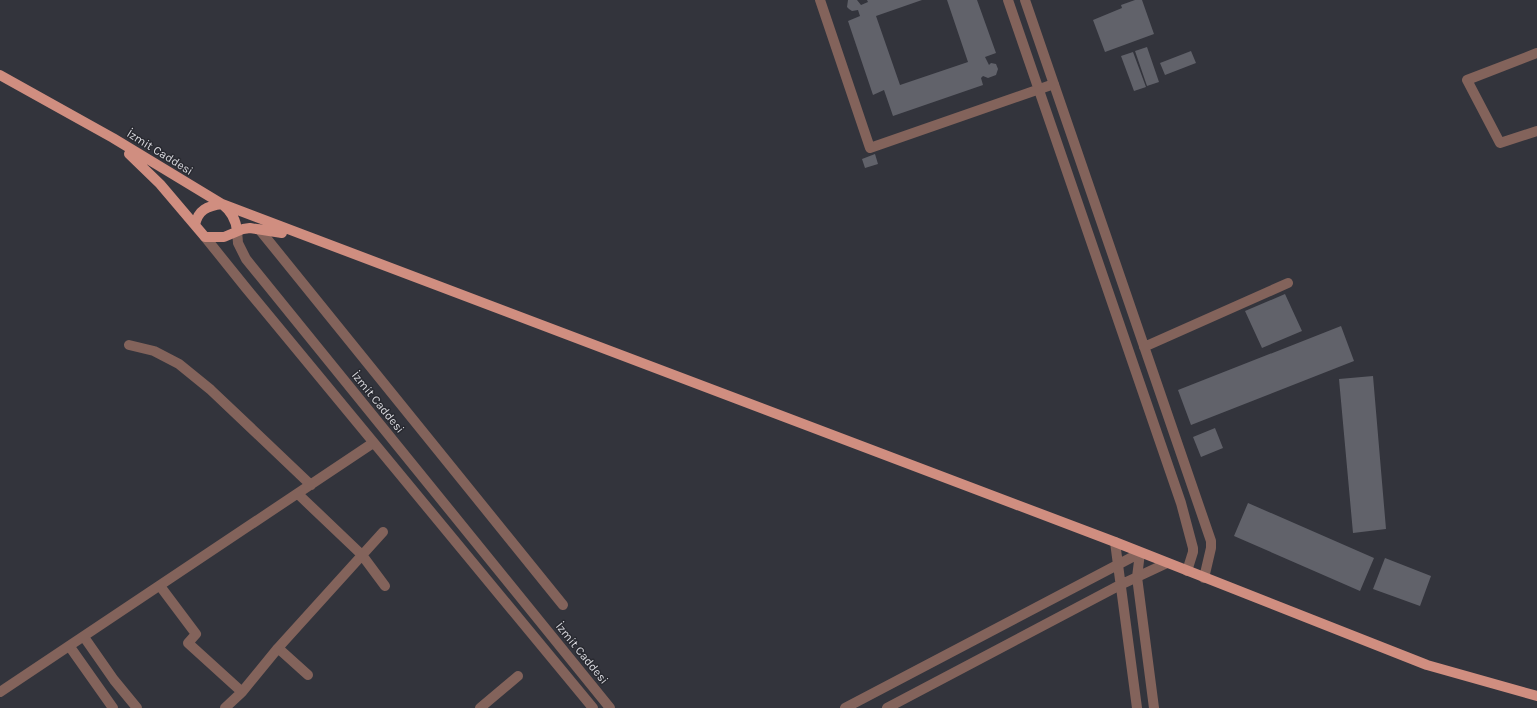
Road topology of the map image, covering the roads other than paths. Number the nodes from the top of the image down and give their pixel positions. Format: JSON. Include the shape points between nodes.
{"nodes":[{"id":1,"x":820,"y":0,"type":"edge"},
{"id":2,"x":1008,"y":0,"type":"edge"},
{"id":3,"x":1025,"y":0,"type":"edge"},
{"id":4,"x":1537,"y":53,"type":"edge"},
{"id":5,"x":0,"y":75,"type":"edge"},
{"id":6,"x":1054,"y":84,"type":"junction"},
{"id":7,"x":1038,"y":90,"type":"junction"},
{"id":8,"x":1537,"y":131,"type":"edge"},
{"id":9,"x":113,"y":138,"type":"junction"},
{"id":10,"x":222,"y":204,"type":"junction"},
{"id":11,"x":195,"y":226,"type":"junction"},
{"id":12,"x":259,"y":229,"type":"junction"},
{"id":13,"x":237,"y":231,"type":"junction"},
{"id":14,"x":205,"y":237,"type":"junction"},
{"id":15,"x":329,"y":245,"type":"junction"},
{"id":16,"x":1288,"y":284,"type":"dead end"},
{"id":17,"x":129,"y":345,"type":"dead end"},
{"id":18,"x":1144,"y":347,"type":"junction"},
{"id":19,"x":373,"y":443,"type":"junction"},
{"id":20,"x":311,"y":485,"type":"junction"},
{"id":21,"x":298,"y":494,"type":"junction"},
{"id":22,"x":383,"y":532,"type":"dead end"},
{"id":23,"x":1114,"y":542,"type":"junction"},
{"id":24,"x":1140,"y":553,"type":"junction"},
{"id":25,"x":362,"y":555,"type":"junction"},
{"id":26,"x":1167,"y":563,"type":"junction"},
{"id":27,"x":1117,"y":565,"type":"junction"},
{"id":28,"x":1187,"y":571,"type":"junction"},
{"id":29,"x":1137,"y":577,"type":"junction"},
{"id":30,"x":1204,"y":578,"type":"junction"},
{"id":31,"x":1120,"y":585,"type":"junction"},
{"id":32,"x":160,"y":586,"type":"junction"},
{"id":33,"x":385,"y":586,"type":"dead end"},
{"id":34,"x":563,"y":605,"type":"dead end"},
{"id":35,"x":84,"y":637,"type":"junction"},
{"id":36,"x":70,"y":647,"type":"junction"},
{"id":37,"x":278,"y":648,"type":"junction"},
{"id":38,"x":308,"y":675,"type":"dead end"},
{"id":39,"x":518,"y":676,"type":"dead end"},
{"id":40,"x":0,"y":692,"type":"edge"},
{"id":41,"x":242,"y":692,"type":"junction"},
{"id":42,"x":1537,"y":696,"type":"edge"},
{"id":43,"x":484,"y":707,"type":"edge"},
{"id":44,"x":850,"y":707,"type":"edge"},
{"id":45,"x":113,"y":708,"type":"edge"},
{"id":46,"x":137,"y":708,"type":"edge"},
{"id":47,"x":225,"y":708,"type":"edge"},
{"id":48,"x":592,"y":708,"type":"edge"},
{"id":49,"x":610,"y":708,"type":"edge"},
{"id":50,"x":887,"y":708,"type":"edge"},
{"id":51,"x":1137,"y":708,"type":"edge"},
{"id":52,"x":1154,"y":708,"type":"edge"}],
"edges":[{"from":1,"to":7,"type":"street","via":[[870,148]]},
{"from":2,"to":7,"type":"street"},
{"from":3,"to":6,"type":"street"},
{"from":4,"to":8,"type":"street","via":[[1467,80],[1500,143]]},
{"from":5,"to":9,"type":"main road","name":"İzmit Caddesi"},
{"from":6,"to":7,"type":"street"},
{"from":6,"to":18,"type":"street"},
{"from":7,"to":28,"type":"street","via":[[1181,503],[1193,548]]},
{"from":9,"to":10,"type":"main road","name":"İzmit Caddesi"},
{"from":9,"to":11,"type":"main road","name":"İzmit Caddesi","via":[[160,184]]},
{"from":10,"to":11,"type":"main road","via":[[202,209],[196,218]]},
{"from":10,"to":13,"type":"main road","name":"İzmit Caddesi","via":[[232,214]]},
{"from":10,"to":15,"type":"main road"},
{"from":11,"to":14,"type":"main road","name":"İzmit Caddesi"},
{"from":12,"to":13,"type":"main road"},
{"from":12,"to":15,"type":"main road"},
{"from":12,"to":34,"type":"street"},
{"from":13,"to":14,"type":"main road","via":[[224,237]]},
{"from":13,"to":49,"type":"street","name":"İzmit Caddesi","via":[[238,243],[246,259]]},
{"from":14,"to":19,"type":"street","name":"İzmit Caddesi"},
{"from":15,"to":23,"type":"main road"},
{"from":16,"to":18,"type":"street"},
{"from":17,"to":20,"type":"street","via":[[154,351],[179,364],[211,390]]},
{"from":18,"to":30,"type":"street","via":[[1211,540]]},
{"from":19,"to":20,"type":"street"},
{"from":19,"to":48,"type":"street","name":"İzmit Caddesi"},
{"from":20,"to":21,"type":"street"},
{"from":21,"to":25,"type":"street"},
{"from":21,"to":32,"type":"street"},
{"from":22,"to":25,"type":"street"},
{"from":23,"to":24,"type":"main road"},
{"from":23,"to":27,"type":"street"},
{"from":24,"to":26,"type":"main road"},
{"from":24,"to":27,"type":"street"},
{"from":24,"to":29,"type":"street"},
{"from":25,"to":33,"type":"street"},
{"from":25,"to":37,"type":"street"},
{"from":26,"to":28,"type":"main road"},
{"from":26,"to":29,"type":"street"},
{"from":27,"to":31,"type":"street"},
{"from":27,"to":44,"type":"street"},
{"from":28,"to":30,"type":"main road"},
{"from":29,"to":31,"type":"street"},
{"from":29,"to":52,"type":"street"},
{"from":30,"to":42,"type":"main road","via":[[1427,665]]},
{"from":31,"to":50,"type":"street"},
{"from":31,"to":51,"type":"street"},
{"from":32,"to":35,"type":"street"},
{"from":32,"to":41,"type":"street","via":[[196,634],[188,643]]},
{"from":35,"to":36,"type":"street"},
{"from":35,"to":46,"type":"street"},
{"from":36,"to":40,"type":"street"},
{"from":36,"to":45,"type":"street"},
{"from":37,"to":38,"type":"street"},
{"from":37,"to":41,"type":"street"},
{"from":39,"to":43,"type":"street"},
{"from":41,"to":47,"type":"street"}]}
